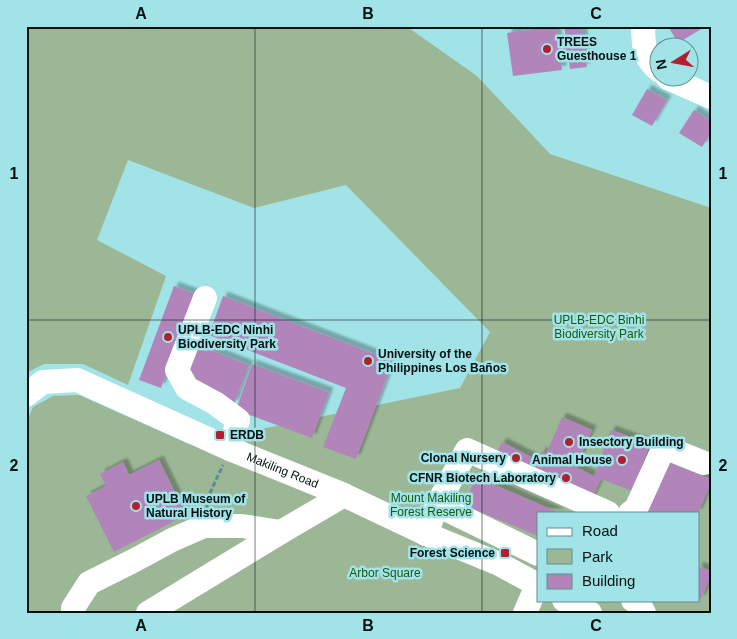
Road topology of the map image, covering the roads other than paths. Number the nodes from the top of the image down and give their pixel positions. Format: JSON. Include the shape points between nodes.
{"nodes":[{"id":1,"x":644,"y":26,"type":"edge"},
{"id":2,"x":650,"y":61,"type":"edge"},
{"id":3,"x":691,"y":88,"type":"edge"},
{"id":4,"x":711,"y":97,"type":"edge"},
{"id":5,"x":204,"y":298,"type":"dead end"},
{"id":6,"x":26,"y":395,"type":"edge"},
{"id":7,"x":227,"y":456,"type":"junction"},
{"id":8,"x":704,"y":462,"type":"dead end"},
{"id":9,"x":344,"y":495,"type":"junction"},
{"id":10,"x":437,"y":505,"type":"junction"},
{"id":11,"x":606,"y":512,"type":"edge"},
{"id":12,"x":632,"y":512,"type":"edge"},
{"id":13,"x":281,"y":532,"type":"junction"},
{"id":14,"x":426,"y":534,"type":"junction"},
{"id":15,"x":537,"y":554,"type":"edge"},
{"id":16,"x":537,"y":585,"type":"edge"},
{"id":17,"x":568,"y":602,"type":"edge"},
{"id":18,"x":638,"y":602,"type":"edge"},
{"id":19,"x":73,"y":613,"type":"edge"},
{"id":20,"x":148,"y":613,"type":"edge"},
{"id":21,"x":525,"y":613,"type":"edge"},
{"id":22,"x":590,"y":613,"type":"edge"},
{"id":23,"x":644,"y":613,"type":"edge"}],
"edges":[{"from":1,"to":2,"type":"street","via":[[644,50]]},
{"from":3,"to":4,"type":"street"},
{"from":5,"to":7,"type":"street","via":[[177,370],[187,388],[238,420]]},
{"from":6,"to":7,"type":"street","name":"Makiling Road","via":[[43,382],[77,380]]},
{"from":7,"to":9,"type":"street","name":"Makiling Road"},
{"from":8,"to":12,"type":"street","via":[[664,447],[636,510]]},
{"from":9,"to":13,"type":"street"},
{"from":9,"to":14,"type":"street","name":"Makiling Road"},
{"from":10,"to":11,"type":"street","via":[[467,450]]},
{"from":10,"to":14,"type":"street"},
{"from":10,"to":15,"type":"street"},
{"from":13,"to":19,"type":"street","via":[[242,526],[204,526],[89,582]]},
{"from":13,"to":20,"type":"street"},
{"from":14,"to":16,"type":"street","name":"Makiling Road","via":[[499,564]]},
{"from":16,"to":21,"type":"street"},
{"from":17,"to":22,"type":"street"},
{"from":18,"to":23,"type":"street"}]}
